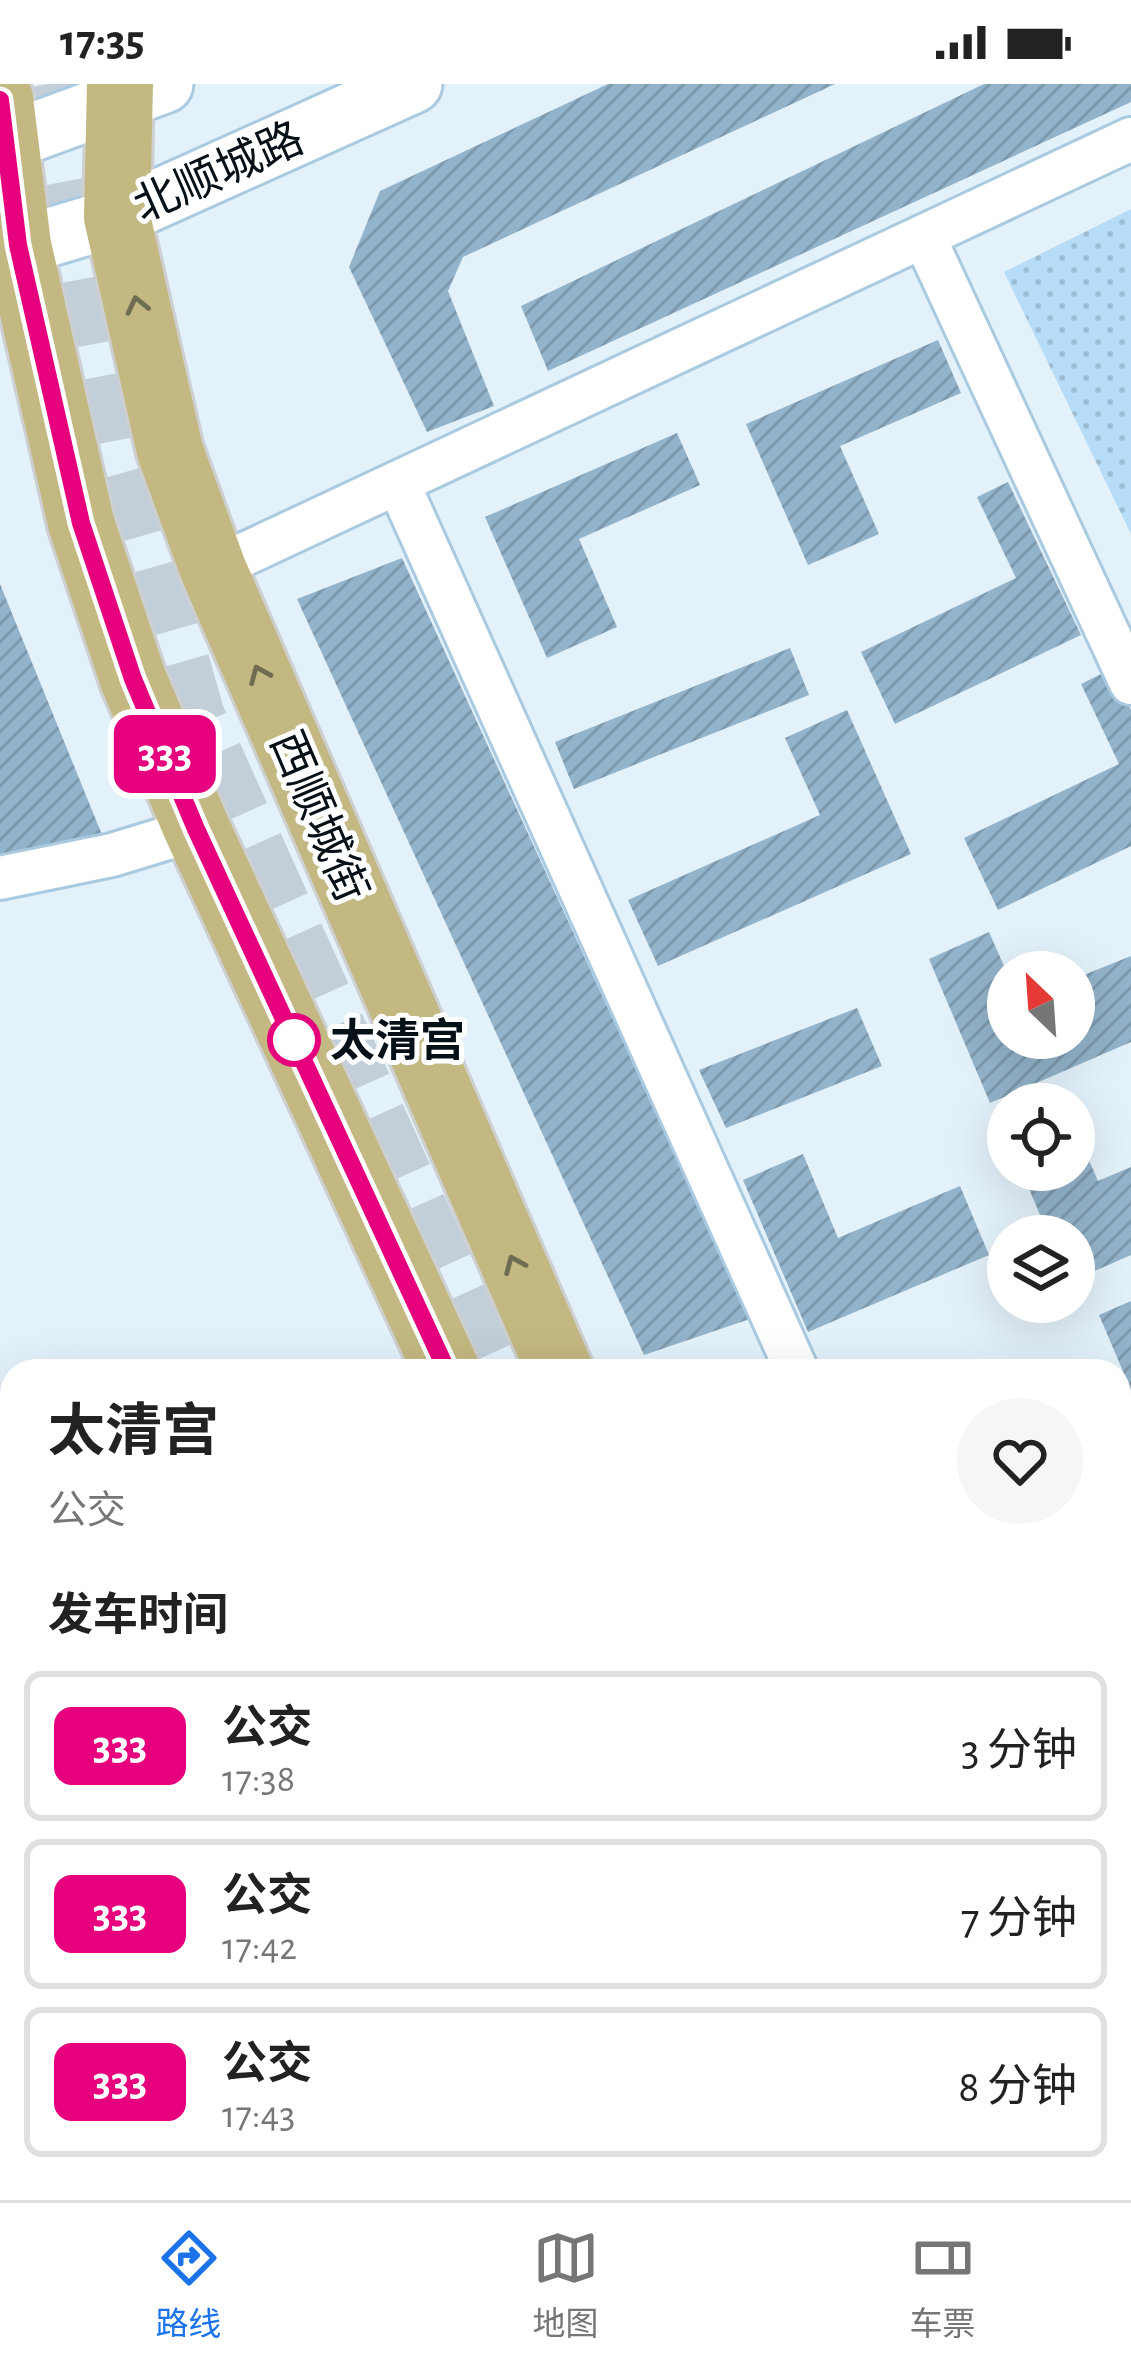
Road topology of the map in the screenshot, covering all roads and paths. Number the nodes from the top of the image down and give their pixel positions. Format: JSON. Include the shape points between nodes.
{"nodes":[{"id":1,"x":413,"y":84,"type":"edge"},
{"id":2,"x":135,"y":90,"type":"edge"},
{"id":3,"x":2,"y":128,"type":"edge"},
{"id":4,"x":1131,"y":140,"type":"edge"},
{"id":5,"x":117,"y":217,"type":"junction"},
{"id":6,"x":923,"y":237,"type":"junction"},
{"id":7,"x":9,"y":248,"type":"edge"},
{"id":8,"x":398,"y":483,"type":"junction"},
{"id":9,"x":213,"y":569,"type":"junction"},
{"id":10,"x":1131,"y":682,"type":"edge"},
{"id":11,"x":196,"y":829,"type":"junction"},
{"id":12,"x":0,"y":878,"type":"edge"},
{"id":13,"x":441,"y":1359,"type":"edge"},
{"id":14,"x":555,"y":1359,"type":"edge"},
{"id":15,"x":792,"y":1359,"type":"edge"}],
"edges":[{"from":1,"to":5,"type":"main road","name":"北顺城路"},
{"from":2,"to":3,"type":"main road"},
{"from":2,"to":5,"type":"main road","name":"西顺城街"},
{"from":3,"to":7,"type":"main road"},
{"from":4,"to":6,"type":"street"},
{"from":5,"to":7,"type":"main road","name":"北顺城路"},
{"from":9,"to":5,"type":"main road","name":"西顺城街","one_way":true,"via":[[170,451]]},
{"from":6,"to":8,"type":"street"},
{"from":6,"to":10,"type":"street"},
{"from":7,"to":11,"type":"main road","via":[[81,523],[133,679]]},
{"from":8,"to":9,"type":"street"},
{"from":8,"to":15,"type":"street"},
{"from":14,"to":9,"type":"main road","name":"西顺城街","one_way":true},
{"from":11,"to":12,"type":"street"},
{"from":11,"to":13,"type":"main road"}]}
